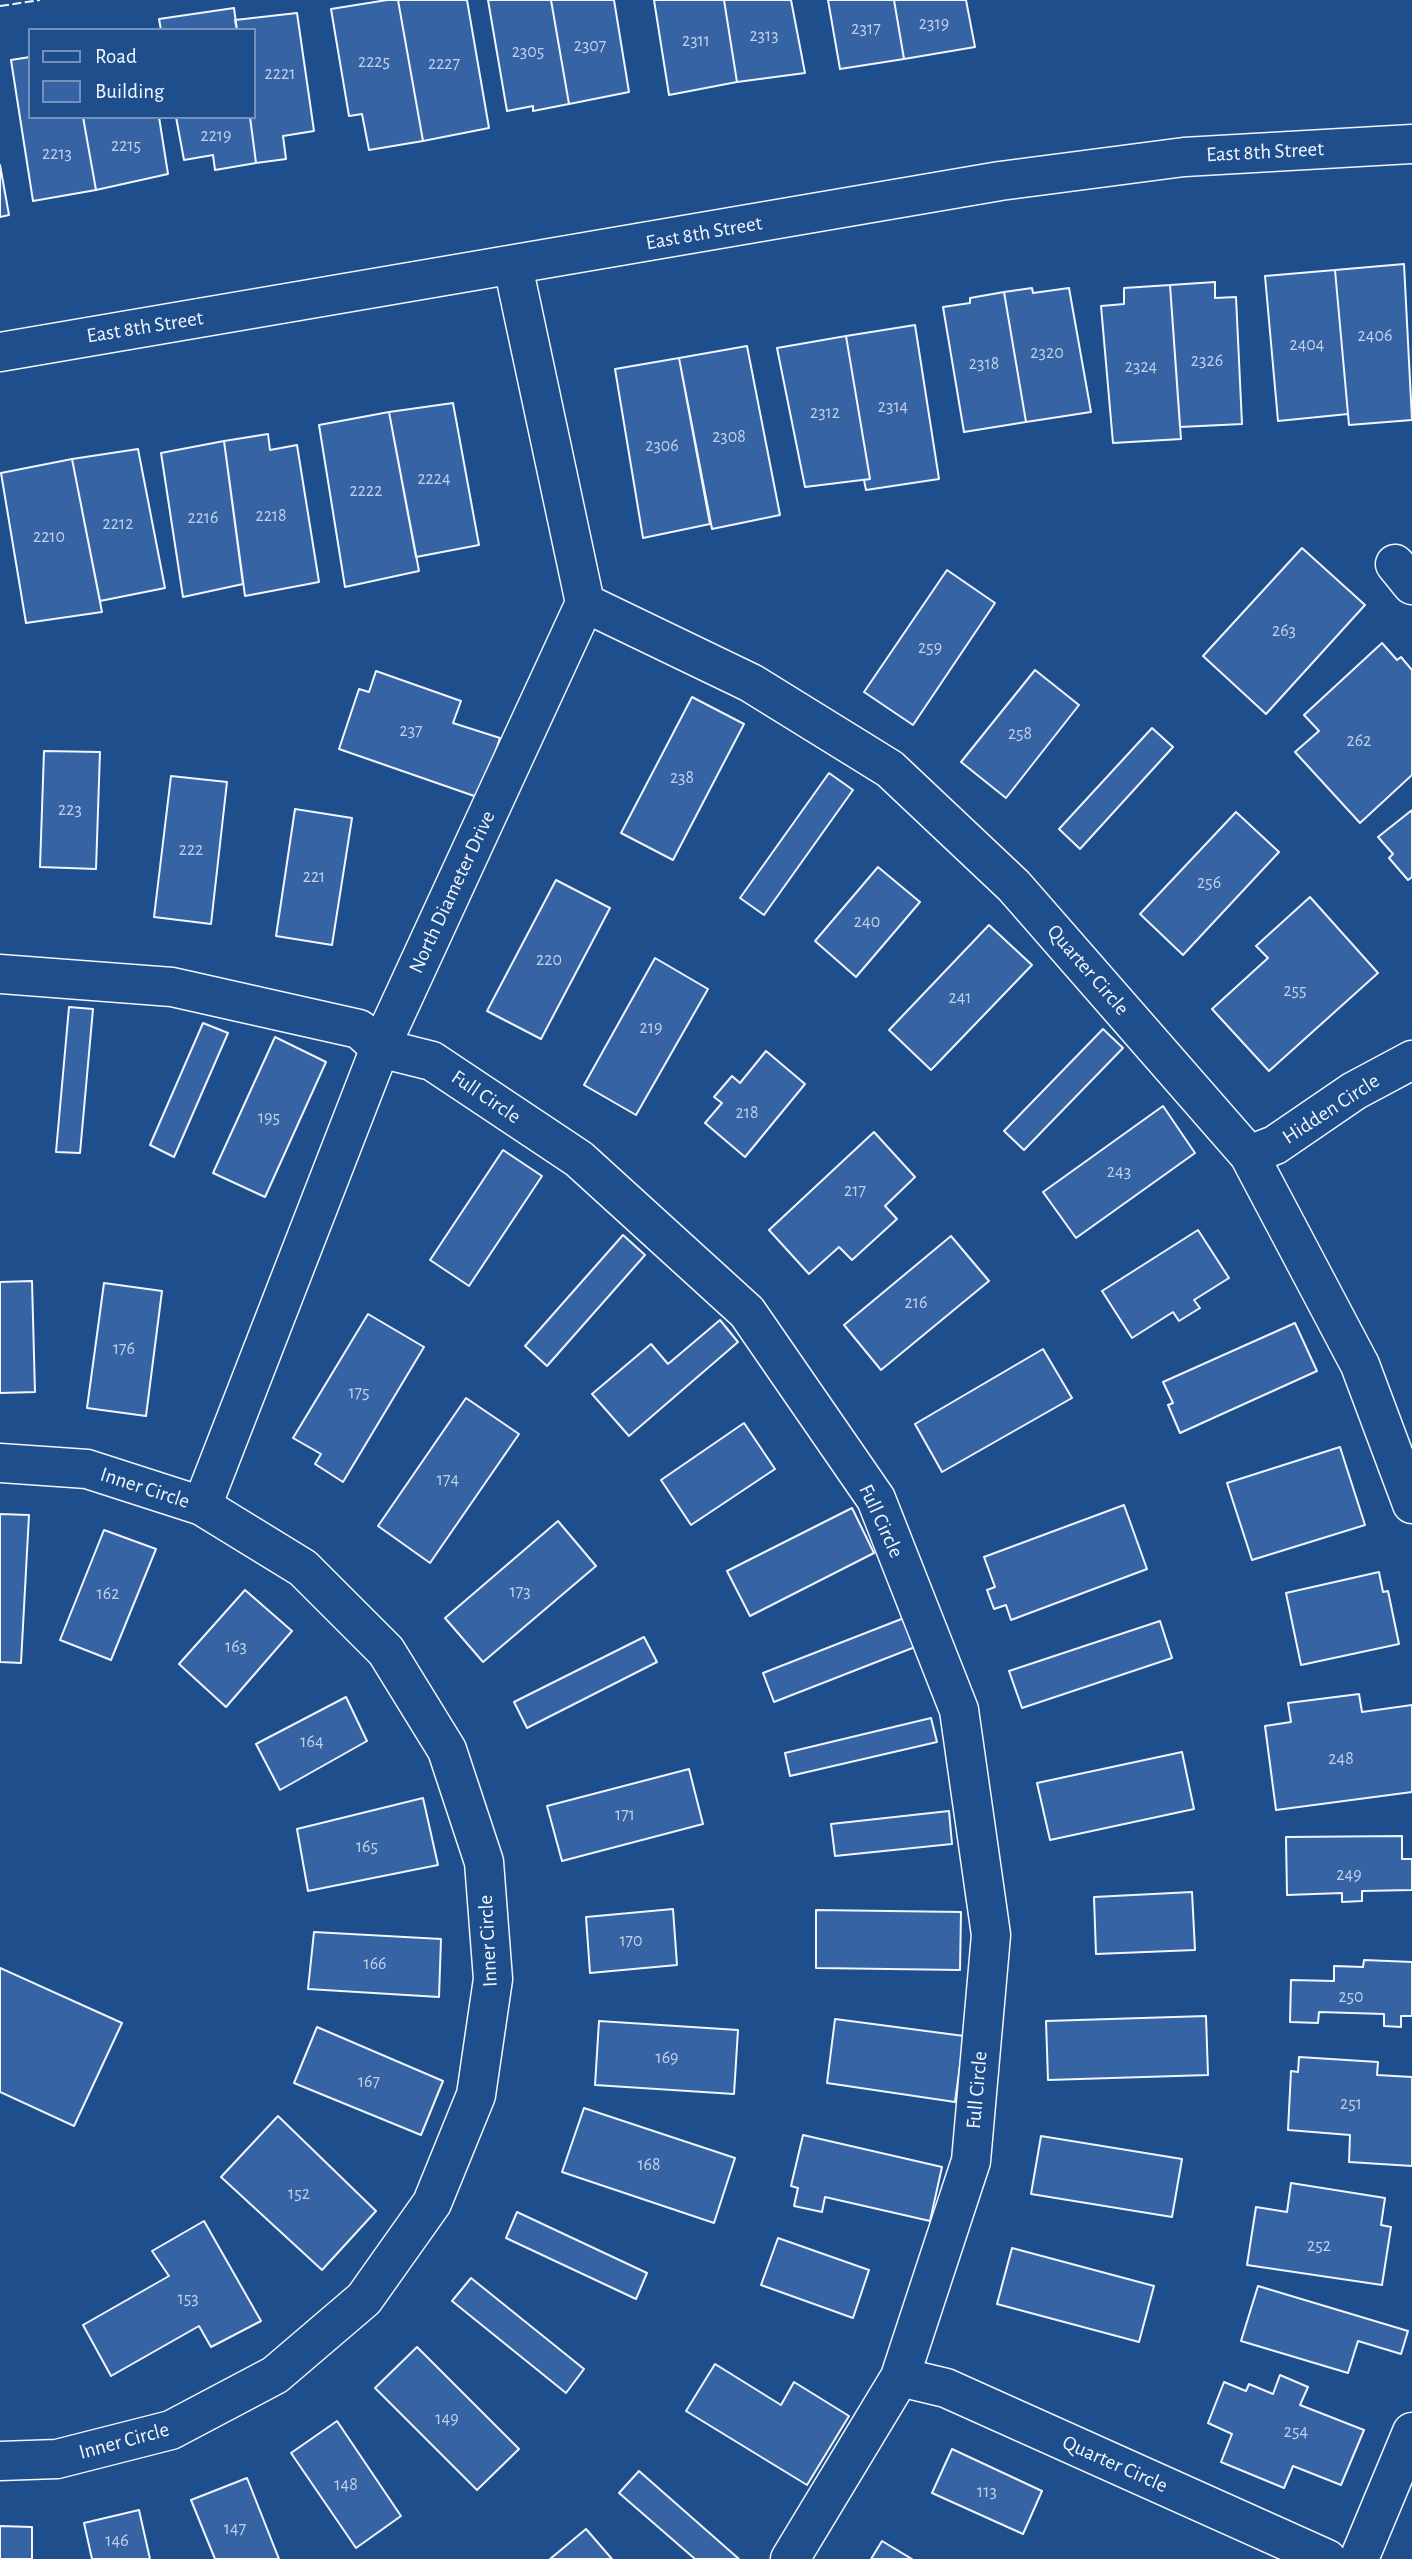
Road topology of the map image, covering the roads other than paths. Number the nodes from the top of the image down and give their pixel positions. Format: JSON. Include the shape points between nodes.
{"nodes":[{"id":1,"x":1412,"y":144,"type":"edge"},
{"id":2,"x":513,"y":266,"type":"junction"},
{"id":3,"x":0,"y":352,"type":"edge"},
{"id":4,"x":585,"y":603,"type":"junction"},
{"id":5,"x":0,"y":974,"type":"edge"},
{"id":6,"x":380,"y":1048,"type":"junction"},
{"id":7,"x":1412,"y":1060,"type":"edge"},
{"id":8,"x":1249,"y":1155,"type":"junction"},
{"id":9,"x":0,"y":1463,"type":"edge"},
{"id":10,"x":1412,"y":1504,"type":"edge"},
{"id":11,"x":202,"y":1506,"type":"junction"},
{"id":12,"x":900,"y":2377,"type":"junction"},
{"id":13,"x":1412,"y":2432,"type":"edge"},
{"id":14,"x":0,"y":2461,"type":"edge"},
{"id":15,"x":790,"y":2559,"type":"edge"},
{"id":16,"x":1327,"y":2559,"type":"edge"},
{"id":17,"x":1359,"y":2559,"type":"edge"}],
"edges":[{"from":1,"to":2,"type":"street","name":"East 8th Street","via":[[1184,157],[1000,181]]},
{"from":2,"to":3,"type":"street","name":"East 8th Street"},
{"from":2,"to":4,"type":"street"},
{"from":4,"to":6,"type":"street","name":"North Diameter Drive"},
{"from":4,"to":8,"type":"street","name":"Quarter Circle","via":[[751,683],[890,769],[1014,886]]},
{"from":5,"to":6,"type":"street","name":"Full Circle","via":[[172,987],[359,1029]]},
{"from":6,"to":11,"type":"street","name":"North Diameter Drive"},
{"from":6,"to":12,"type":"street","name":"Full Circle","via":[[432,1061],[579,1159],[747,1312],[876,1499],[959,1710],[990,1948],[971,2161]]},
{"from":7,"to":8,"type":"street","name":"Hidden Circle","via":[[1354,1091],[1275,1144]]},
{"from":8,"to":10,"type":"street","name":"Quarter Circle","via":[[1360,1365]]},
{"from":9,"to":11,"type":"street","name":"Inner Circle","via":[[87,1469]]},
{"from":11,"to":14,"type":"street","name":"Inner Circle","via":[[303,1568],[386,1651],[447,1750],[484,1862],[493,1979],[476,2095],[432,2203],[364,2298],[275,2375],[171,2430],[57,2459]]},
{"from":12,"to":15,"type":"street","name":"Full Circle"},
{"from":12,"to":16,"type":"street","name":"Quarter Circle","via":[[946,2388]]},
{"from":13,"to":17,"type":"street"}]}
